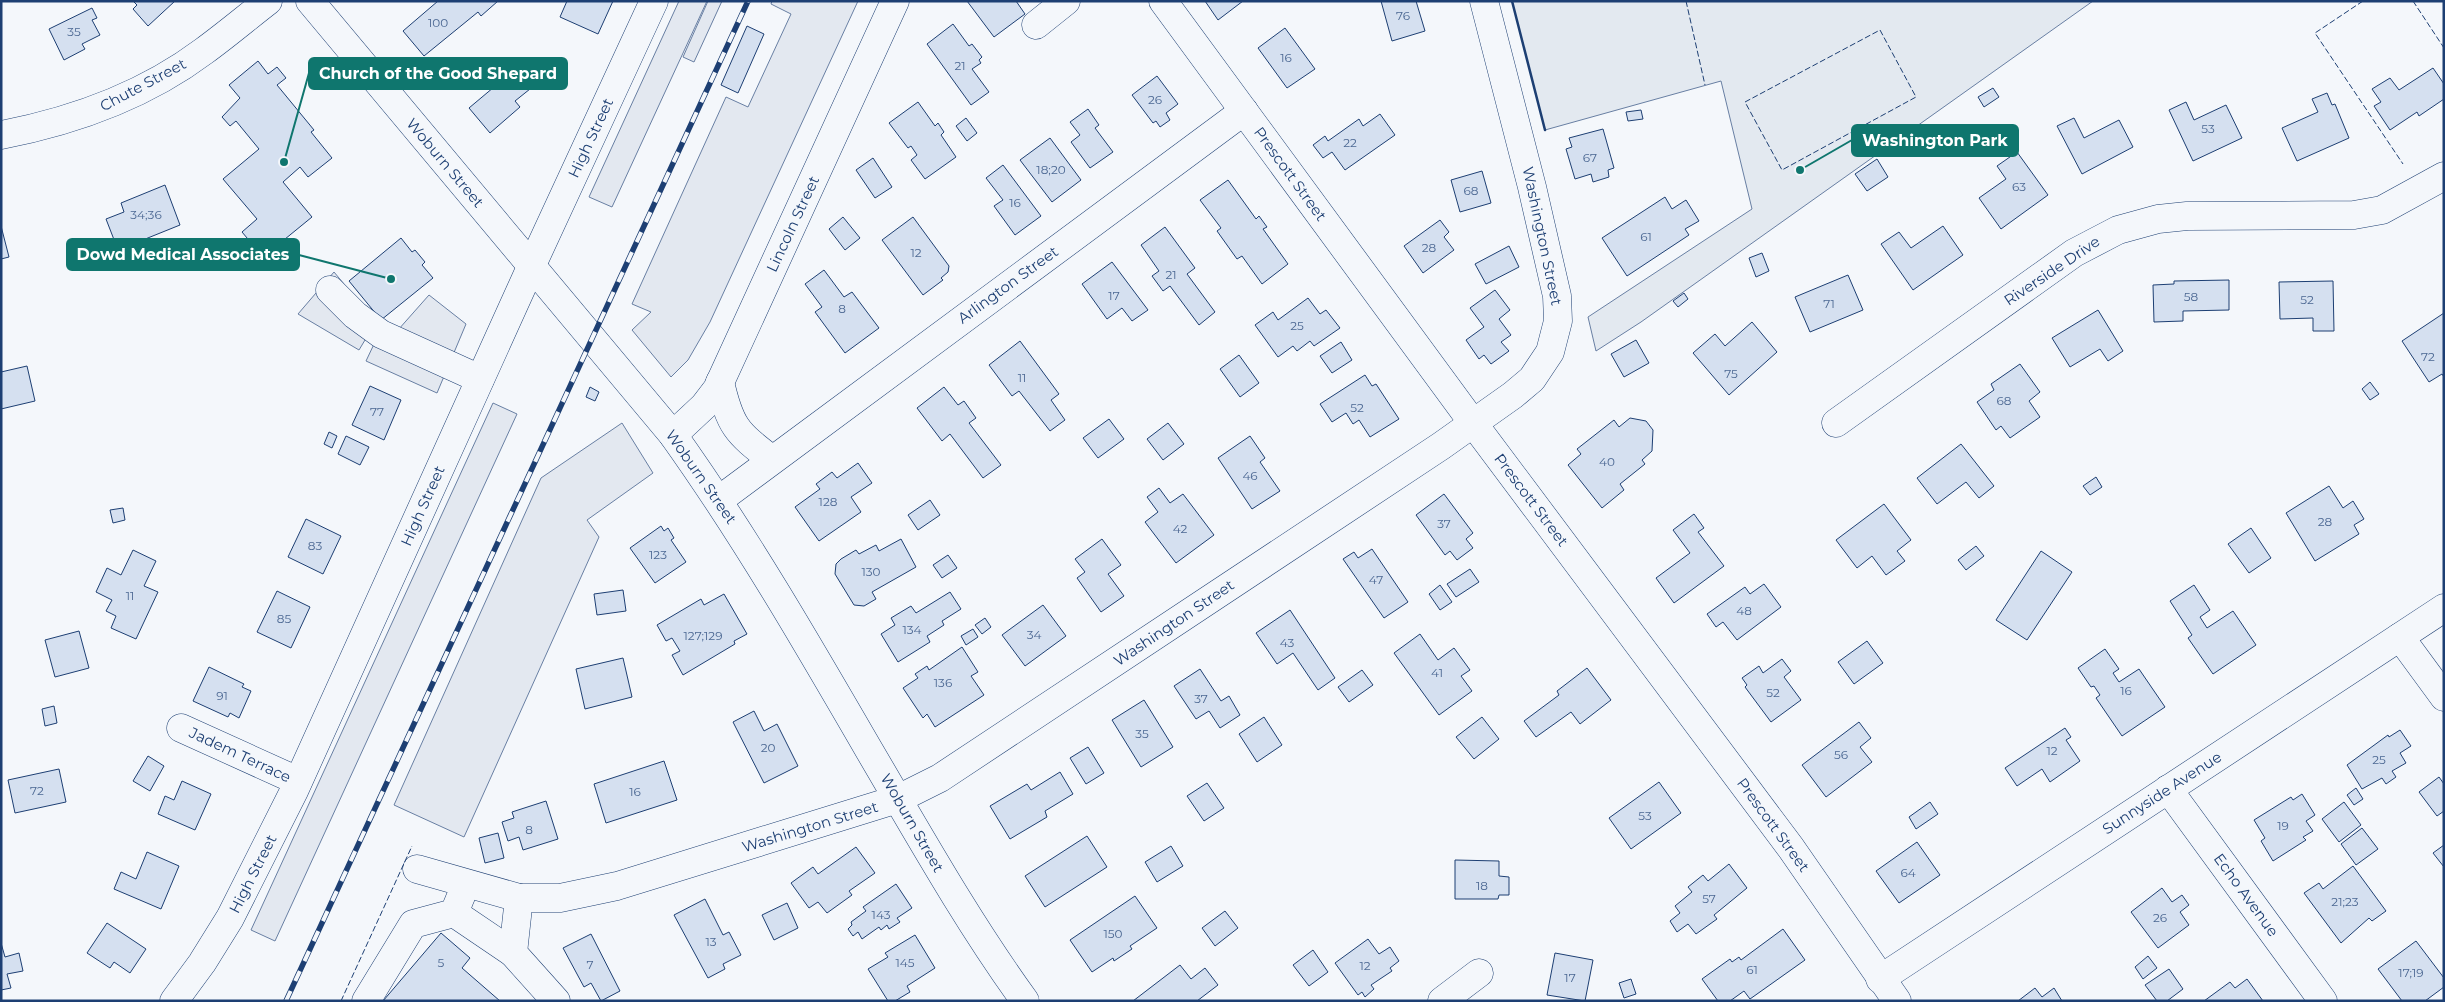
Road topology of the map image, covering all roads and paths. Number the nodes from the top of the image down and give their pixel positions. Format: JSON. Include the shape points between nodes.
{"nodes":[{"id":1,"x":268,"y":1,"type":"edge"},
{"id":2,"x":310,"y":1,"type":"edge"},
{"id":3,"x":654,"y":1,"type":"edge"},
{"id":4,"x":896,"y":1,"type":"edge"},
{"id":5,"x":1066,"y":1,"type":"edge"},
{"id":6,"x":1162,"y":1,"type":"edge"},
{"id":7,"x":1484,"y":1,"type":"edge"},
{"id":8,"x":1036,"y":25,"type":"dead end"},
{"id":9,"x":1244,"y":112,"type":"junction"},
{"id":10,"x":1,"y":135,"type":"edge"},
{"id":11,"x":2444,"y":176,"type":"edge"},
{"id":12,"x":530,"y":267,"type":"junction"},
{"id":13,"x":330,"y":290,"type":"dead end"},
{"id":14,"x":480,"y":379,"type":"junction"},
{"id":15,"x":720,"y":382,"type":"junction"},
{"id":16,"x":1473,"y":423,"type":"junction"},
{"id":17,"x":1836,"y":423,"type":"dead end"},
{"id":18,"x":673,"y":435,"type":"junction"},
{"id":19,"x":771,"y":459,"type":"junction"},
{"id":20,"x":719,"y":500,"type":"junction"},
{"id":21,"x":2444,"y":608,"type":"edge"},
{"id":22,"x":2400,"y":637,"type":"junction"},
{"id":23,"x":2444,"y":697,"type":"edge"},
{"id":24,"x":182,"y":728,"type":"dead end"},
{"id":25,"x":298,"y":781,"type":"junction"},
{"id":26,"x":2168,"y":789,"type":"junction"},
{"id":27,"x":898,"y":799,"type":"junction"},
{"id":28,"x":417,"y":869,"type":"dead end"},
{"id":29,"x":466,"y":884,"type":"junction"},
{"id":30,"x":519,"y":898,"type":"junction"},
{"id":31,"x":454,"y":913,"type":"junction"},
{"id":32,"x":513,"y":952,"type":"junction"},
{"id":33,"x":1479,"y":973,"type":"dead end"},
{"id":34,"x":1880,"y":979,"type":"junction"},
{"id":35,"x":174,"y":1001,"type":"edge"},
{"id":36,"x":366,"y":1001,"type":"edge"},
{"id":37,"x":556,"y":1001,"type":"edge"},
{"id":38,"x":1025,"y":1001,"type":"edge"},
{"id":39,"x":1442,"y":1001,"type":"edge"},
{"id":40,"x":1897,"y":1001,"type":"edge"},
{"id":41,"x":2323,"y":1001,"type":"edge"}],
"edges":[{"from":1,"to":10,"type":"street","name":"Chute Street","via":[[204,52],[125,98],[75,117]]},
{"from":2,"to":12,"type":"street","name":"Woburn Street"},
{"from":3,"to":12,"type":"street","name":"High Street"},
{"from":4,"to":15,"type":"street","name":"Lincoln Street"},
{"from":5,"to":8,"type":"street"},
{"from":6,"to":9,"type":"street","name":"Prescott Street"},
{"from":7,"to":16,"type":"street","name":"Washington Street","via":[[1532,187],[1558,312],[1552,344],[1537,373],[1520,390]]},
{"from":9,"to":16,"type":"street","name":"Prescott Street"},
{"from":9,"to":19,"type":"street","name":"Arlington Street"},
{"from":11,"to":17,"type":"street","name":"Riverside Drive","via":[[2382,210],[2354,215],[2187,216],[2152,220],[2118,230],[2074,252]]},
{"from":12,"to":14,"type":"street","name":"High Street"},
{"from":12,"to":18,"type":"street","name":"Woburn Street","via":[[594,338]]},
{"from":13,"to":14,"type":"street","via":[[381,334]]},
{"from":14,"to":25,"type":"street","name":"High Street"},
{"from":15,"to":18,"type":"street","name":"Lincoln Street","via":[[714,394]]},
{"from":15,"to":19,"type":"street","via":[[727,411],[737,432]]},
{"from":16,"to":27,"type":"street","name":"Washington Street","via":[[940,778]]},
{"from":16,"to":34,"type":"street","name":"Prescott Street","via":[[1791,848]]},
{"from":18,"to":20,"type":"street","name":"Woburn Street"},
{"from":19,"to":20,"type":"street","name":"Arlington Street"},
{"from":20,"to":27,"type":"street","name":"Woburn Street"},
{"from":21,"to":22,"type":"street","name":"Sunnyside Avenue"},
{"from":22,"to":23,"type":"street"},
{"from":22,"to":26,"type":"street","name":"Sunnyside Avenue"},
{"from":24,"to":25,"type":"street","name":"Jadem Terrace"},
{"from":25,"to":35,"type":"street","name":"High Street","via":[[230,918]]},
{"from":26,"to":34,"type":"street","name":"Sunnyside Avenue"},
{"from":26,"to":41,"type":"street","name":"Echo Avenue"},
{"from":27,"to":30,"type":"street","name":"Washington Street","via":[[617,886],[560,898]]},
{"from":27,"to":38,"type":"street","name":"Woburn Street","via":[[973,925]]},
{"from":28,"to":29,"type":"street","name":"Washington Street"},
{"from":29,"to":30,"type":"street","name":"Washington Street"},
{"from":29,"to":31,"type":"street"},
{"from":30,"to":32,"type":"street"},
{"from":31,"to":32,"type":"street"},
{"from":31,"to":36,"type":"street","via":[[413,924]]},
{"from":32,"to":37,"type":"street"},
{"from":33,"to":39,"type":"street"},
{"from":34,"to":40,"type":"street","name":"Prescott Street"}]}
